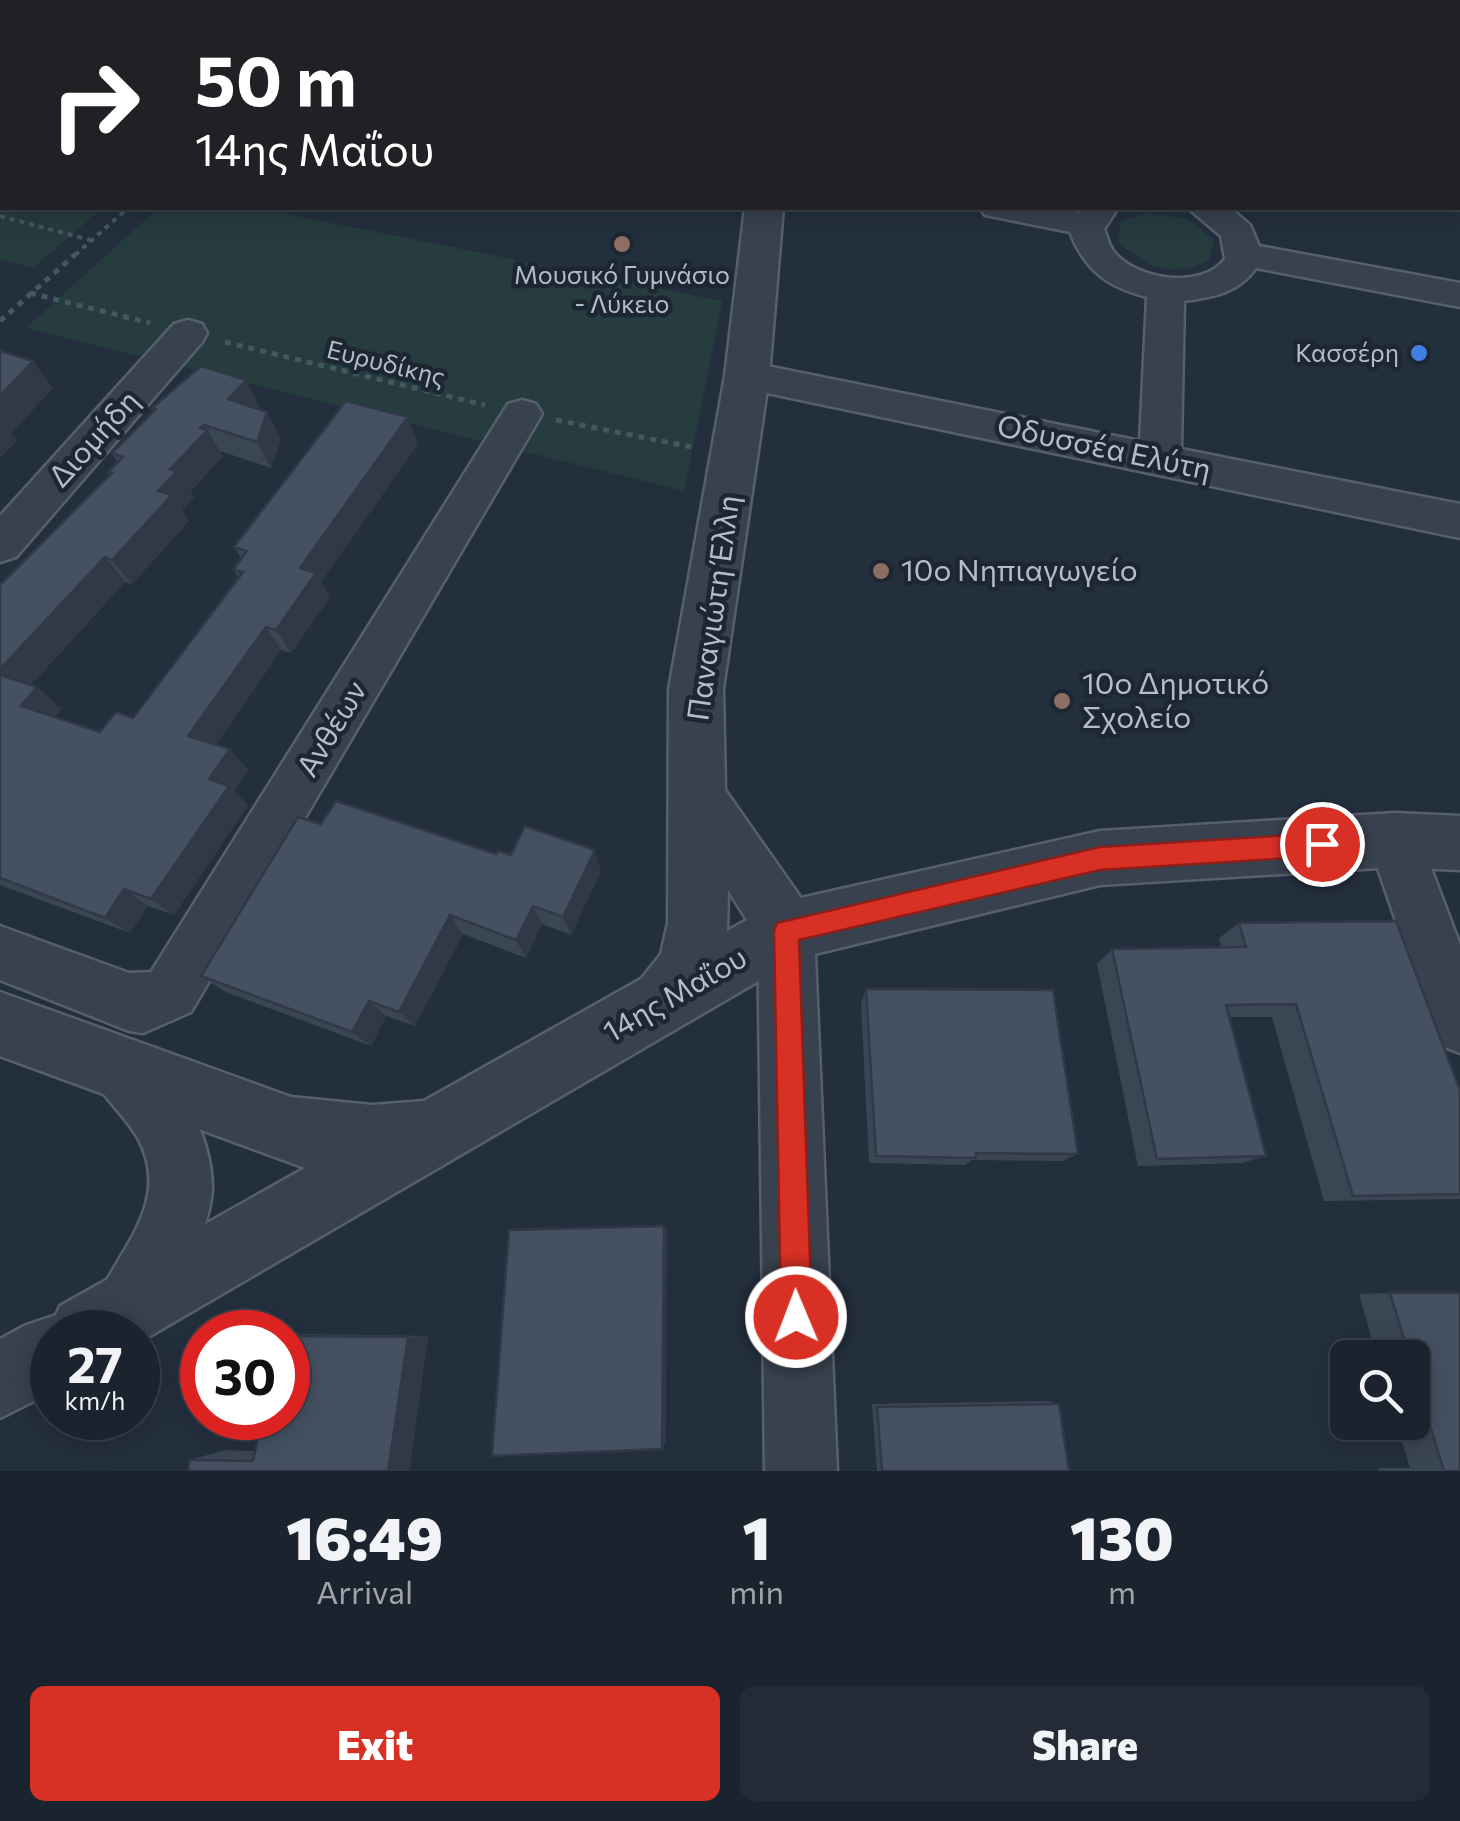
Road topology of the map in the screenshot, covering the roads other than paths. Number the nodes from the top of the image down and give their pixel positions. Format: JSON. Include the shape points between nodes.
{"nodes":[{"id":1,"x":764,"y":210,"type":"edge"},
{"id":2,"x":1021,"y":210,"type":"edge"},
{"id":3,"x":1208,"y":210,"type":"edge"},
{"id":4,"x":1094,"y":216,"type":"edge"},
{"id":5,"x":1244,"y":255,"type":"junction"},
{"id":6,"x":1166,"y":289,"type":"junction"},
{"id":7,"x":1460,"y":295,"type":"edge"},
{"id":8,"x":188,"y":333,"type":"road end"},
{"id":9,"x":748,"y":376,"type":"junction"},
{"id":10,"x":522,"y":414,"type":"road end"},
{"id":11,"x":1160,"y":460,"type":"junction"},
{"id":12,"x":1460,"y":521,"type":"edge"},
{"id":13,"x":0,"y":545,"type":"edge"},
{"id":14,"x":695,"y":794,"type":"junction"},
{"id":15,"x":1394,"y":840,"type":"junction"},
{"id":16,"x":1460,"y":843,"type":"edge"},
{"id":17,"x":786,"y":931,"type":"junction"},
{"id":18,"x":0,"y":953,"type":"edge"},
{"id":19,"x":664,"y":1001,"type":"junction"},
{"id":20,"x":0,"y":1024,"type":"edge"},
{"id":21,"x":1460,"y":1024,"type":"edge"},
{"id":22,"x":118,"y":1068,"type":"junction"},
{"id":23,"x":440,"y":1131,"type":"junction"},
{"id":24,"x":115,"y":1310,"type":"edge"},
{"id":25,"x":126,"y":1310,"type":"edge"},
{"id":26,"x":30,"y":1363,"type":"edge"},
{"id":27,"x":0,"y":1380,"type":"edge"},
{"id":28,"x":801,"y":1471,"type":"edge"}],
"edges":[{"from":1,"to":9,"type":"street","name":"Παναγιώτη Έλλη"},
{"from":2,"to":4,"type":"street"},
{"from":3,"to":5,"type":"street","via":[[1236,230]]},
{"from":4,"to":6,"type":"street","via":[[1087,241],[1103,264],[1134,282]]},
{"from":5,"to":6,"type":"street","via":[[1223,282]]},
{"from":5,"to":7,"type":"street"},
{"from":6,"to":11,"type":"street"},
{"from":8,"to":13,"type":"street","name":"Διομήδη"},
{"from":9,"to":11,"type":"street","name":"Οδυσσέα Ελύτη"},
{"from":9,"to":14,"type":"street","name":"Παναγιώτη Έλλη","via":[[696,689]]},
{"from":10,"to":18,"type":"street","name":"Ανθέων","via":[[172,992],[143,1004]]},
{"from":11,"to":12,"type":"street","name":"Οδυσσέα Ελύτη"},
{"from":14,"to":17,"type":"street"},
{"from":14,"to":19,"type":"street","name":"Παναγιώτη Έλλη","via":[[698,924],[689,968]]},
{"from":15,"to":16,"type":"street","name":"14ης Μαΐου"},
{"from":15,"to":17,"type":"street","name":"14ης Μαΐου","via":[[1100,858]]},
{"from":15,"to":21,"type":"street"},
{"from":17,"to":19,"type":"street","name":"14ης Μαΐου"},
{"from":17,"to":28,"type":"street"},
{"from":19,"to":23,"type":"street","name":"14ης Μαΐου"},
{"from":20,"to":22,"type":"street"},
{"from":22,"to":23,"type":"street","via":[[329,1140]]},
{"from":22,"to":24,"type":"street","via":[[158,1114],[181,1178],[178,1219],[162,1259]]},
{"from":23,"to":25,"type":"street","name":"14ης Μαΐου"},
{"from":26,"to":27,"type":"street"}]}
